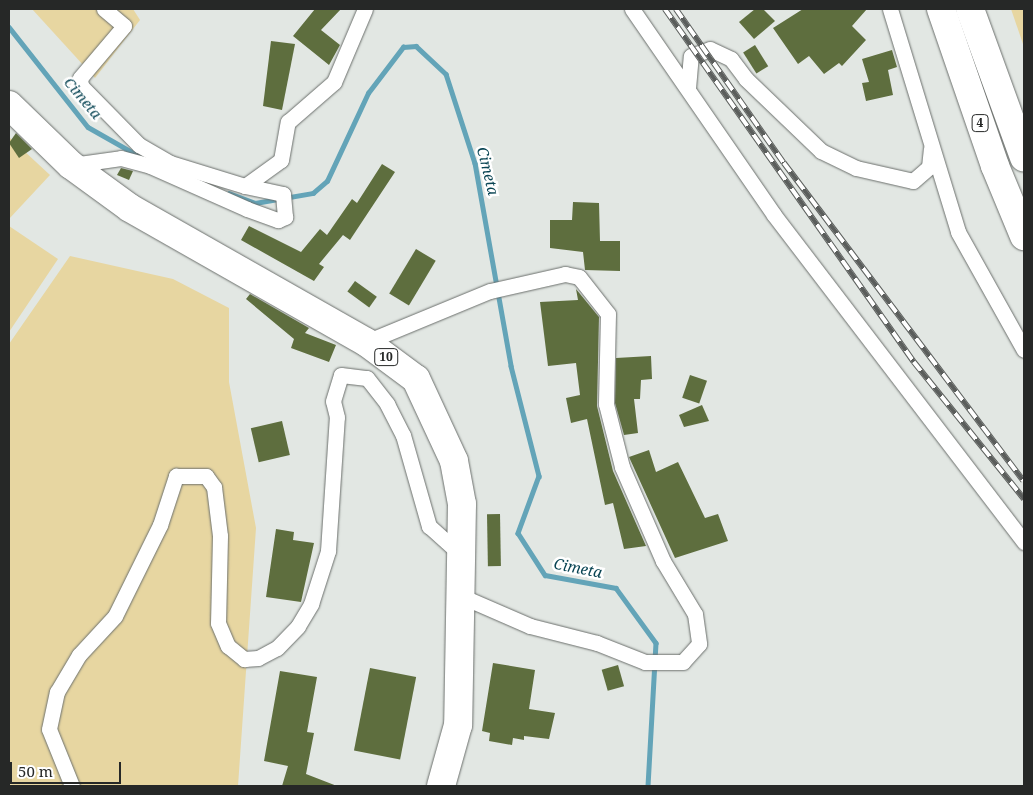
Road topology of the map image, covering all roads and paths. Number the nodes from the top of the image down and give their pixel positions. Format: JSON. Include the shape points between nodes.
{"nodes":[{"id":1,"x":104,"y":9,"type":"edge"},
{"id":2,"x":365,"y":9,"type":"edge"},
{"id":3,"x":632,"y":9,"type":"edge"},
{"id":4,"x":890,"y":9,"type":"edge"},
{"id":5,"x":942,"y":9,"type":"edge"},
{"id":6,"x":970,"y":9,"type":"edge"},
{"id":7,"x":688,"y":88,"type":"junction"},
{"id":8,"x":9,"y":105,"type":"edge"},
{"id":9,"x":932,"y":145,"type":"junction"},
{"id":10,"x":1024,"y":157,"type":"edge"},
{"id":11,"x":70,"y":165,"type":"junction"},
{"id":12,"x":245,"y":186,"type":"junction"},
{"id":13,"x":1024,"y":236,"type":"edge"},
{"id":14,"x":366,"y":342,"type":"junction"},
{"id":15,"x":1024,"y":350,"type":"edge"},
{"id":16,"x":1024,"y":542,"type":"edge"},
{"id":17,"x":459,"y":553,"type":"junction"},
{"id":18,"x":461,"y":596,"type":"junction"},
{"id":19,"x":72,"y":786,"type":"edge"},
{"id":20,"x":441,"y":786,"type":"edge"}],
"edges":[{"from":1,"to":12,"type":"street","via":[[124,26],[80,78],[81,86],[139,145],[170,163]]},
{"from":2,"to":12,"type":"street","via":[[334,82],[288,122],[281,160]]},
{"from":3,"to":7,"type":"street"},
{"from":4,"to":9,"type":"street"},
{"from":5,"to":13,"type":"highway","number":"4","via":[[995,166]]},
{"from":6,"to":10,"type":"highway","number":"4"},
{"from":7,"to":9,"type":"street","via":[[691,56],[710,49],[731,59],[746,79],[820,151],[856,168],[913,181],[928,167]]},
{"from":7,"to":16,"type":"street","via":[[774,215]]},
{"from":8,"to":11,"type":"highway","number":"10"},
{"from":9,"to":15,"type":"street","via":[[958,232]]},
{"from":11,"to":12,"type":"street","via":[[120,158],[278,220],[285,217],[285,200]]},
{"from":11,"to":14,"type":"highway","number":"10","via":[[170,234]]},
{"from":14,"to":17,"type":"highway","number":"10","via":[[416,380],[454,461],[462,504]]},
{"from":14,"to":18,"type":"street","via":[[490,291],[565,274],[579,277],[608,314],[606,404],[622,466],[663,561],[695,614],[699,644],[683,662],[646,662],[597,643],[530,626]]},
{"from":17,"to":18,"type":"highway","number":"10"},
{"from":17,"to":19,"type":"street","via":[[429,526],[403,435],[387,404],[367,378],[341,375],[333,401],[337,417],[328,551],[311,604],[298,626],[277,648],[258,658],[244,659],[228,646],[218,623],[220,536],[214,486],[206,476],[176,476],[160,525],[115,616],[79,655],[51,709],[49,729]]},
{"from":18,"to":20,"type":"highway","number":"10","via":[[458,725]]}]}
